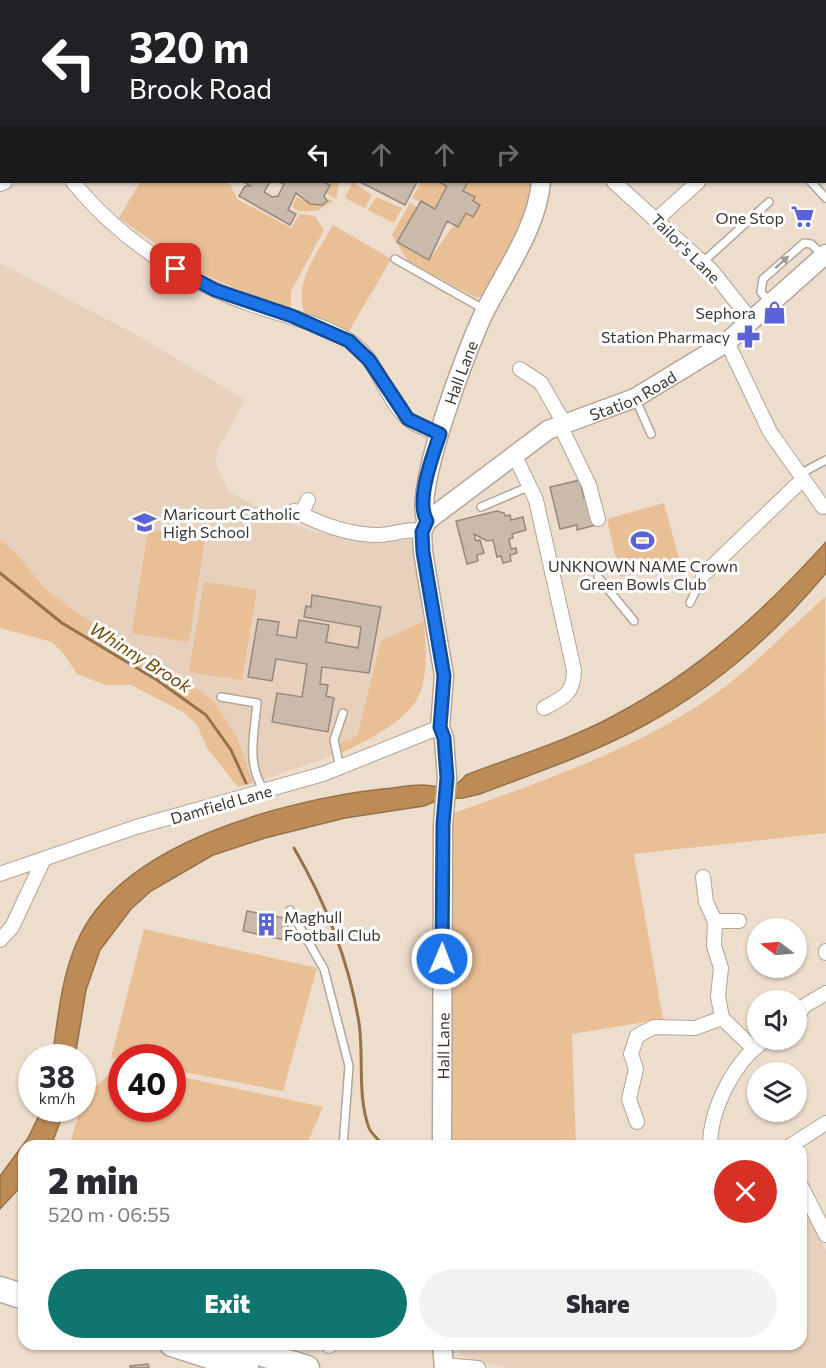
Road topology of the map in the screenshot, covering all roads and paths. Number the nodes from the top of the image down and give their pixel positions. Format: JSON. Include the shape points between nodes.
{"nodes":[{"id":1,"x":74,"y":183,"type":"edge"},
{"id":2,"x":541,"y":183,"type":"edge"},
{"id":3,"x":616,"y":183,"type":"edge"},
{"id":4,"x":697,"y":183,"type":"edge"},
{"id":5,"x":812,"y":183,"type":"edge"},
{"id":6,"x":826,"y":198,"type":"edge"},
{"id":7,"x":769,"y":202,"type":"dead end"},
{"id":8,"x":657,"y":219,"type":"junction"},
{"id":9,"x":825,"y":255,"type":"edge"},
{"id":10,"x":395,"y":259,"type":"dead end"},
{"id":11,"x":703,"y":262,"type":"junction"},
{"id":12,"x":485,"y":310,"type":"junction"},
{"id":13,"x":751,"y":320,"type":"junction"},
{"id":14,"x":727,"y":342,"type":"junction"},
{"id":15,"x":519,"y":369,"type":"dead end"},
{"id":16,"x":635,"y":398,"type":"junction"},
{"id":17,"x":562,"y":424,"type":"junction"},
{"id":18,"x":440,"y":434,"type":"junction"},
{"id":19,"x":651,"y":434,"type":"dead end"},
{"id":20,"x":514,"y":454,"type":"junction"},
{"id":21,"x":826,"y":460,"type":"edge"},
{"id":22,"x":800,"y":477,"type":"junction"},
{"id":23,"x":528,"y":487,"type":"junction"},
{"id":24,"x":308,"y":500,"type":"dead end"},
{"id":25,"x":481,"y":507,"type":"dead end"},
{"id":26,"x":823,"y":507,"type":"dead end"},
{"id":27,"x":598,"y":519,"type":"dead end"},
{"id":28,"x":424,"y":526,"type":"junction"},
{"id":29,"x":703,"y":574,"type":"joint"},
{"id":30,"x":598,"y":577,"type":"dead end"},
{"id":31,"x":690,"y":603,"type":"dead end"},
{"id":32,"x":634,"y":621,"type":"dead end"},
{"id":33,"x":220,"y":697,"type":"dead end"},
{"id":34,"x":544,"y":708,"type":"dead end"},
{"id":35,"x":343,"y":713,"type":"dead end"},
{"id":36,"x":440,"y":727,"type":"junction"},
{"id":37,"x":340,"y":768,"type":"junction"},
{"id":38,"x":265,"y":792,"type":"junction"},
{"id":39,"x":43,"y":861,"type":"junction"},
{"id":40,"x":0,"y":874,"type":"edge"},
{"id":41,"x":703,"y":877,"type":"dead end"},
{"id":42,"x":290,"y":910,"type":"dead end"},
{"id":43,"x":715,"y":921,"type":"junction"},
{"id":44,"x":739,"y":921,"type":"dead end"},
{"id":45,"x":0,"y":940,"type":"edge"},
{"id":46,"x":826,"y":993,"type":"edge"},
{"id":47,"x":807,"y":1004,"type":"edge"},
{"id":48,"x":722,"y":1018,"type":"junction"},
{"id":49,"x":747,"y":1042,"type":"edge"},
{"id":50,"x":751,"y":1050,"type":"edge"},
{"id":51,"x":636,"y":1122,"type":"dead end"},
{"id":52,"x":826,"y":1123,"type":"edge"},
{"id":53,"x":343,"y":1140,"type":"edge"},
{"id":54,"x":442,"y":1140,"type":"edge"},
{"id":55,"x":710,"y":1140,"type":"edge"},
{"id":56,"x":799,"y":1140,"type":"edge"},
{"id":57,"x":807,"y":1198,"type":"edge"},
{"id":58,"x":826,"y":1235,"type":"edge"},
{"id":59,"x":0,"y":1272,"type":"edge"},
{"id":60,"x":18,"y":1278,"type":"edge"},
{"id":61,"x":0,"y":1289,"type":"edge"},
{"id":62,"x":18,"y":1295,"type":"edge"},
{"id":63,"x":190,"y":1350,"type":"edge"},
{"id":64,"x":250,"y":1350,"type":"edge"},
{"id":65,"x":443,"y":1350,"type":"edge"},
{"id":66,"x":444,"y":1367,"type":"edge"},
{"id":67,"x":246,"y":1368,"type":"edge"},
{"id":68,"x":307,"y":1368,"type":"edge"},
{"id":69,"x":478,"y":1368,"type":"edge"}],
"edges":[{"from":1,"to":18,"type":"street","via":[[106,220],[157,259],[215,290],[292,316],[349,341],[369,360],[408,419]]},
{"from":2,"to":12,"type":"street","name":"Hall Lane","via":[[529,225]]},
{"from":3,"to":8,"type":"street","name":"Tailor's Lane"},
{"from":4,"to":8,"type":"street"},
{"from":5,"to":6,"type":"lane"},
{"from":7,"to":11,"type":"lane"},
{"from":8,"to":11,"type":"street","name":"Tailor's Lane"},
{"from":9,"to":13,"type":"street","name":"Station Road"},
{"from":10,"to":12,"type":"lane"},
{"from":11,"to":13,"type":"street","name":"Tailor's Lane"},
{"from":12,"to":18,"type":"street","name":"Hall Lane"},
{"from":13,"to":14,"type":"street","name":"Station Road"},
{"from":14,"to":16,"type":"street","name":"Station Road"},
{"from":14,"to":22,"type":"street","via":[[757,408]]},
{"from":15,"to":17,"type":"street","via":[[541,383]]},
{"from":16,"to":17,"type":"street","name":"Station Road"},
{"from":16,"to":19,"type":"lane"},
{"from":17,"to":20,"type":"street","name":"Station Road"},
{"from":17,"to":27,"type":"street","via":[[589,485]]},
{"from":18,"to":28,"type":"street","name":"Hall Lane","via":[[424,498]]},
{"from":20,"to":23,"type":"street"},
{"from":20,"to":28,"type":"street","name":"Station Road"},
{"from":21,"to":22,"type":"lane"},
{"from":22,"to":26,"type":"street"},
{"from":22,"to":29,"type":"street"},
{"from":23,"to":25,"type":"lane"},
{"from":23,"to":34,"type":"street","via":[[536,500],[574,683],[568,696]]},
{"from":24,"to":28,"type":"street","via":[[297,512],[328,526],[361,534],[381,535]]},
{"from":28,"to":36,"type":"street","name":"Hall Lane","via":[[423,552],[444,676]]},
{"from":29,"to":31,"type":"lane"},
{"from":30,"to":32,"type":"lane"},
{"from":33,"to":38,"type":"lane","via":[[257,703],[251,758]]},
{"from":35,"to":37,"type":"lane","via":[[334,740]]},
{"from":36,"to":37,"type":"street","name":"Damfield Lane"},
{"from":36,"to":54,"type":"street","name":"Hall Lane","via":[[447,778],[443,824]]},
{"from":37,"to":38,"type":"street","name":"Damfield Lane"},
{"from":38,"to":39,"type":"street","name":"Damfield Lane","via":[[136,827]]},
{"from":39,"to":40,"type":"street","name":"Damfield Lane"},
{"from":39,"to":45,"type":"street","via":[[12,927]]},
{"from":41,"to":43,"type":"street","via":[[706,902]]},
{"from":42,"to":53,"type":"lane","via":[[324,969],[349,1066]]},
{"from":43,"to":44,"type":"street"},
{"from":43,"to":48,"type":"street"},
{"from":46,"to":47,"type":"street"},
{"from":48,"to":49,"type":"street"},
{"from":48,"to":51,"type":"street","via":[[695,1028],[654,1027],[637,1035],[631,1054],[636,1069],[629,1099]]},
{"from":50,"to":55,"type":"street","via":[[721,1102]]},
{"from":52,"to":56,"type":"street"},
{"from":57,"to":58,"type":"street"},
{"from":59,"to":60,"type":"highway"},
{"from":61,"to":62,"type":"highway"},
{"from":63,"to":67,"type":"highway"},
{"from":64,"to":68,"type":"highway"},
{"from":65,"to":66,"type":"street"},
{"from":66,"to":69,"type":"street"}]}
